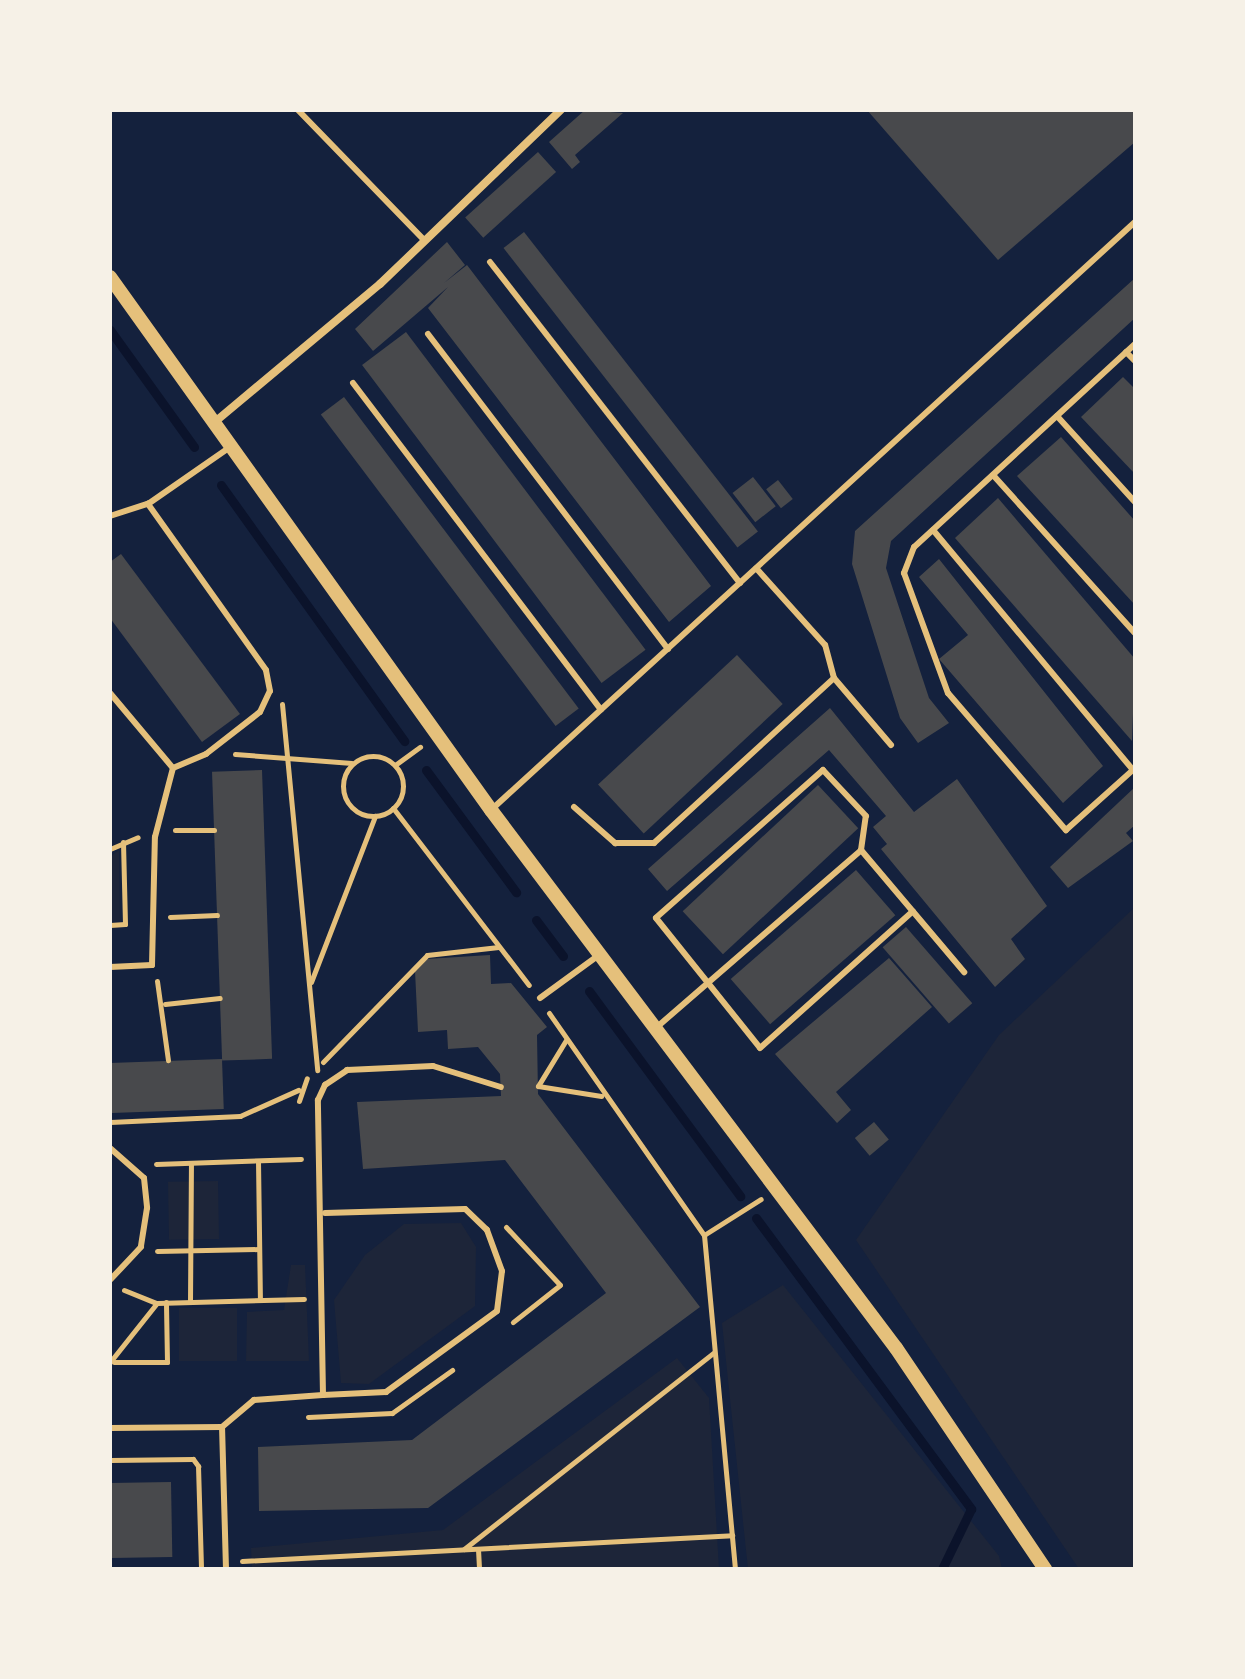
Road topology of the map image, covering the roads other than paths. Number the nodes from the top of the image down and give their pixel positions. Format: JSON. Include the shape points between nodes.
{"nodes":[{"id":1,"x":298,"y":110,"type":"edge"},
{"id":2,"x":561,"y":110,"type":"edge"},
{"id":3,"x":1135,"y":222,"type":"edge"},
{"id":4,"x":425,"y":241,"type":"junction"},
{"id":5,"x":490,"y":262,"type":"dead end"},
{"id":6,"x":110,"y":277,"type":"edge"},
{"id":7,"x":428,"y":334,"type":"dead end"},
{"id":8,"x":1135,"y":344,"type":"edge"},
{"id":9,"x":1126,"y":352,"type":"junction"},
{"id":10,"x":1135,"y":361,"type":"edge"},
{"id":11,"x":353,"y":383,"type":"dead end"},
{"id":12,"x":1057,"y":416,"type":"junction"},
{"id":13,"x":216,"y":421,"type":"junction"},
{"id":14,"x":233,"y":444,"type":"junction"},
{"id":15,"x":993,"y":475,"type":"junction"},
{"id":16,"x":1135,"y":502,"type":"edge"},
{"id":17,"x":148,"y":504,"type":"junction"},
{"id":18,"x":110,"y":516,"type":"edge"},
{"id":19,"x":933,"y":530,"type":"junction"},
{"id":20,"x":756,"y":568,"type":"junction"},
{"id":21,"x":740,"y":583,"type":"junction"},
{"id":22,"x":1135,"y":633,"type":"edge"},
{"id":23,"x":668,"y":649,"type":"junction"},
{"id":24,"x":834,"y":678,"type":"junction"},
{"id":25,"x":110,"y":693,"type":"edge"},
{"id":26,"x":601,"y":710,"type":"junction"},
{"id":27,"x":891,"y":745,"type":"dead end"},
{"id":28,"x":173,"y":768,"type":"junction"},
{"id":29,"x":1134,"y":769,"type":"edge"},
{"id":30,"x":574,"y":807,"type":"dead end"},
{"id":31,"x":491,"y":810,"type":"junction"},
{"id":32,"x":861,"y":850,"type":"junction"},
{"id":33,"x":913,"y":911,"type":"junction"},
{"id":34,"x":599,"y":955,"type":"junction"},
{"id":35,"x":110,"y":967,"type":"edge"},
{"id":36,"x":964,"y":972,"type":"dead end"},
{"id":37,"x":706,"y":984,"type":"junction"},
{"id":38,"x":540,"y":998,"type":"road end"},
{"id":39,"x":654,"y":1029,"type":"junction"},
{"id":40,"x":501,"y":1087,"type":"dead end"},
{"id":41,"x":110,"y":1148,"type":"edge"},
{"id":42,"x":325,"y":1213,"type":"junction"},
{"id":43,"x":110,"y":1280,"type":"edge"},
{"id":44,"x":323,"y":1395,"type":"junction"},
{"id":45,"x":222,"y":1427,"type":"junction"},
{"id":46,"x":110,"y":1428,"type":"edge"},
{"id":47,"x":226,"y":1569,"type":"edge"},
{"id":48,"x":1045,"y":1569,"type":"edge"}],
"edges":[{"from":1,"to":4,"type":"lane"},
{"from":2,"to":4,"type":"street"},
{"from":3,"to":20,"type":"lane"},
{"from":4,"to":13,"type":"street"},
{"from":5,"to":21,"type":"lane"},
{"from":6,"to":13,"type":"street"},
{"from":7,"to":23,"type":"lane"},
{"from":8,"to":9,"type":"lane"},
{"from":9,"to":10,"type":"lane"},
{"from":9,"to":12,"type":"lane"},
{"from":11,"to":26,"type":"lane"},
{"from":12,"to":15,"type":"lane"},
{"from":12,"to":16,"type":"lane"},
{"from":13,"to":14,"type":"street"},
{"from":14,"to":17,"type":"lane"},
{"from":14,"to":31,"type":"street"},
{"from":15,"to":19,"type":"lane"},
{"from":15,"to":22,"type":"lane"},
{"from":17,"to":18,"type":"lane"},
{"from":17,"to":28,"type":"lane","via":[[266,670],[270,691],[260,712],[206,754]]},
{"from":19,"to":29,"type":"lane"},
{"from":19,"to":29,"type":"lane","via":[[914,547],[904,573],[948,693],[1066,830]]},
{"from":20,"to":21,"type":"lane"},
{"from":20,"to":24,"type":"lane","via":[[825,645]]},
{"from":21,"to":23,"type":"lane"},
{"from":23,"to":26,"type":"lane"},
{"from":24,"to":27,"type":"lane"},
{"from":24,"to":30,"type":"lane","via":[[654,843],[615,843]]},
{"from":25,"to":28,"type":"lane"},
{"from":26,"to":31,"type":"lane"},
{"from":28,"to":35,"type":"lane","via":[[156,834],[152,965]]},
{"from":31,"to":34,"type":"street"},
{"from":32,"to":33,"type":"lane"},
{"from":32,"to":37,"type":"lane"},
{"from":32,"to":37,"type":"lane","via":[[866,816],[823,770],[656,918]]},
{"from":33,"to":36,"type":"lane"},
{"from":33,"to":37,"type":"lane","via":[[760,1048]]},
{"from":34,"to":38,"type":"lane"},
{"from":34,"to":39,"type":"street"},
{"from":37,"to":39,"type":"lane"},
{"from":39,"to":48,"type":"street","via":[[896,1348]]},
{"from":40,"to":42,"type":"lane","via":[[433,1066],[347,1070],[325,1085],[318,1100]]},
{"from":41,"to":43,"type":"lane","via":[[144,1178],[141,1247]]},
{"from":42,"to":44,"type":"lane"},
{"from":42,"to":44,"type":"lane","via":[[465,1209],[487,1230],[502,1271],[497,1311],[386,1392]]},
{"from":44,"to":45,"type":"lane","via":[[254,1400]]},
{"from":45,"to":46,"type":"lane"},
{"from":45,"to":47,"type":"lane"}]}
